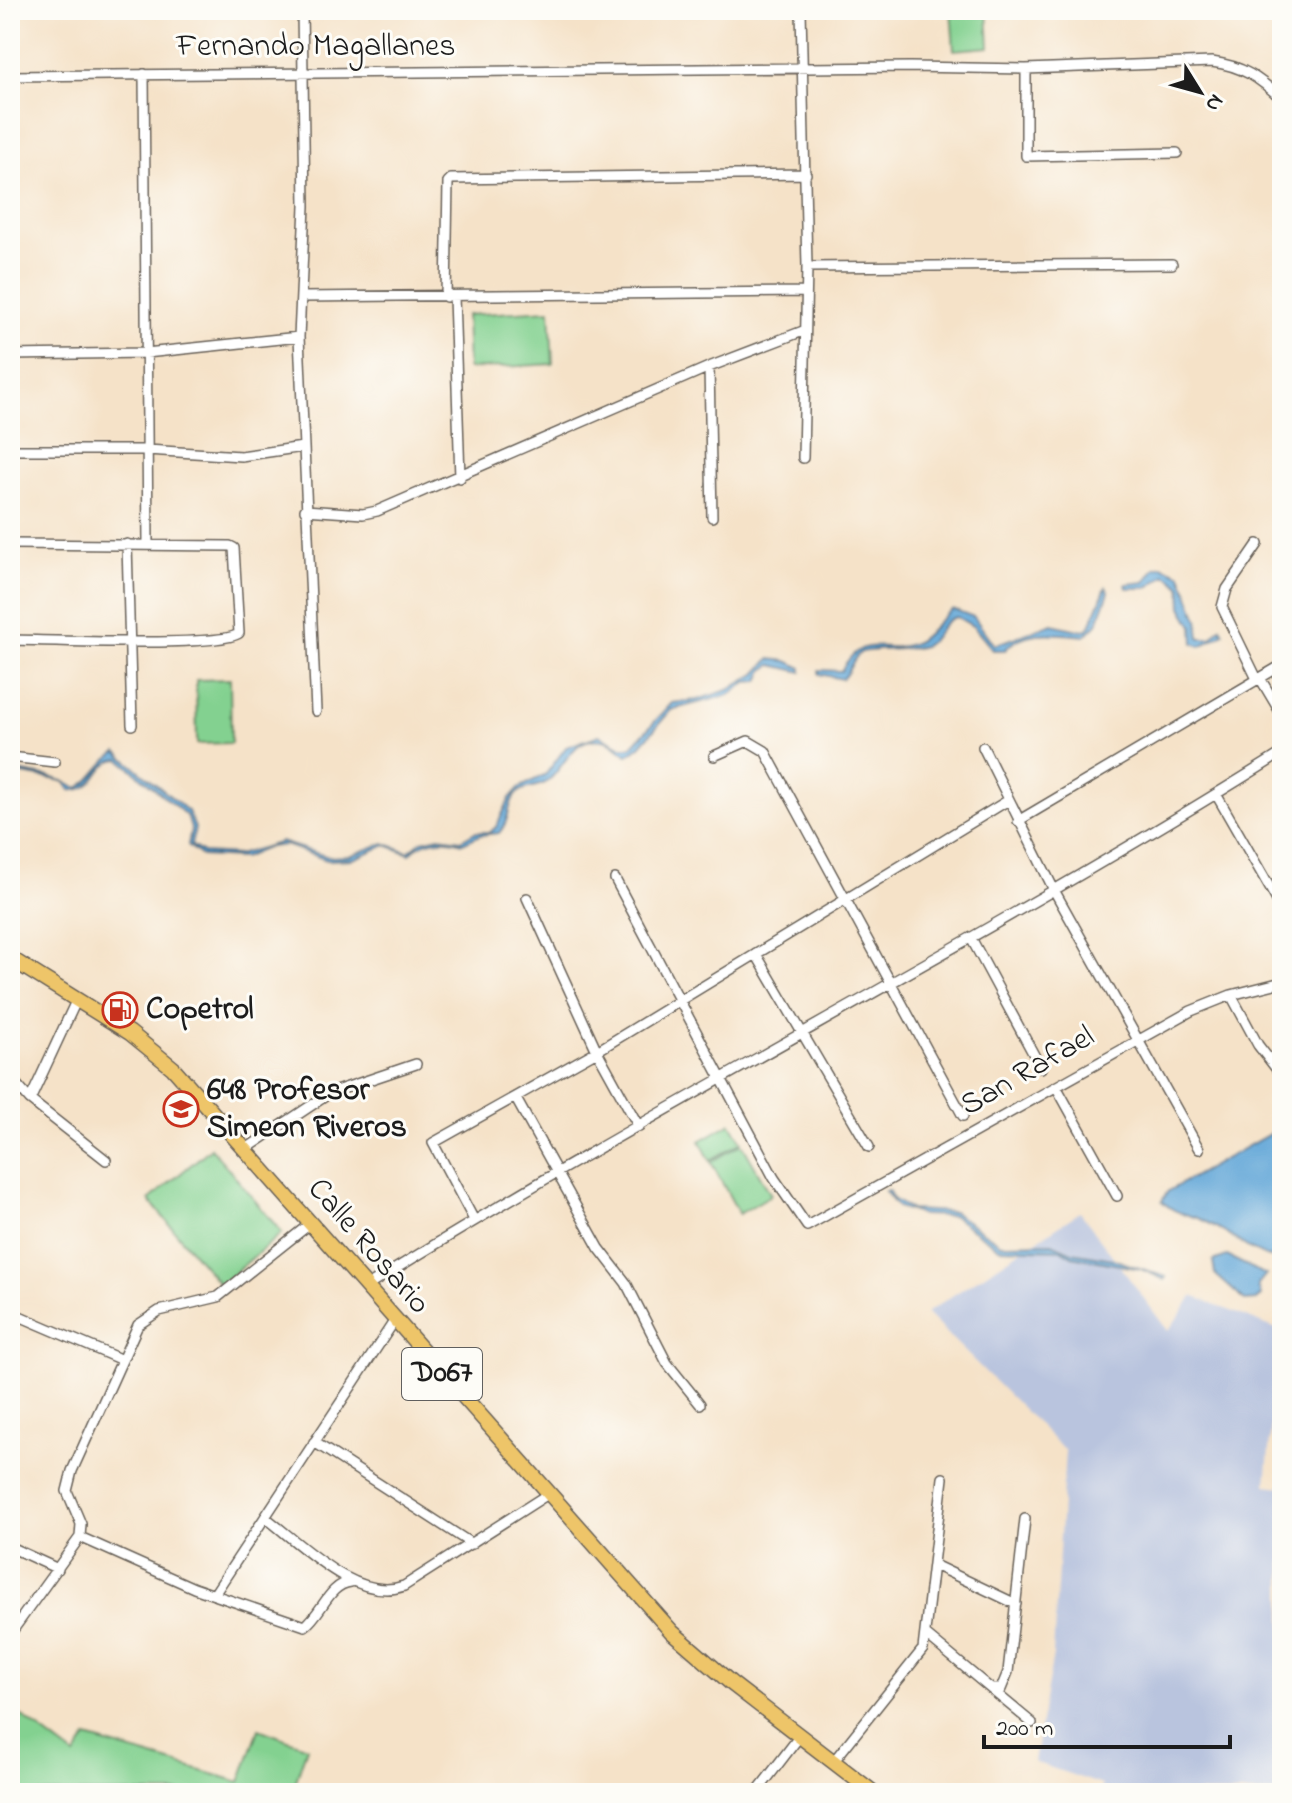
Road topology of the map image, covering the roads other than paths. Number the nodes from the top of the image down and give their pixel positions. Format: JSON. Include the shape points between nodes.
{"nodes":[{"id":1,"x":302,"y":10,"type":"edge"},
{"id":2,"x":801,"y":10,"type":"edge"},
{"id":3,"x":803,"y":69,"type":"junction"},
{"id":4,"x":1026,"y":69,"type":"junction"},
{"id":5,"x":144,"y":74,"type":"junction"},
{"id":6,"x":305,"y":74,"type":"junction"},
{"id":7,"x":10,"y":76,"type":"edge"},
{"id":8,"x":1282,"y":81,"type":"edge"},
{"id":9,"x":1272,"y":90,"type":"junction"},
{"id":10,"x":1282,"y":99,"type":"edge"},
{"id":11,"x":1177,"y":153,"type":"dead end"},
{"id":12,"x":806,"y":174,"type":"junction"},
{"id":13,"x":1172,"y":264,"type":"dead end"},
{"id":14,"x":807,"y":267,"type":"junction"},
{"id":15,"x":806,"y":292,"type":"junction"},
{"id":16,"x":303,"y":297,"type":"junction"},
{"id":17,"x":450,"y":297,"type":"junction"},
{"id":18,"x":803,"y":331,"type":"junction"},
{"id":19,"x":299,"y":337,"type":"junction"},
{"id":20,"x":146,"y":353,"type":"junction"},
{"id":21,"x":10,"y":355,"type":"edge"},
{"id":22,"x":709,"y":367,"type":"junction"},
{"id":23,"x":303,"y":447,"type":"junction"},
{"id":24,"x":10,"y":450,"type":"edge"},
{"id":25,"x":147,"y":450,"type":"junction"},
{"id":26,"x":803,"y":458,"type":"dead end"},
{"id":27,"x":460,"y":478,"type":"junction"},
{"id":28,"x":305,"y":510,"type":"junction"},
{"id":29,"x":712,"y":517,"type":"dead end"},
{"id":30,"x":10,"y":544,"type":"edge"},
{"id":31,"x":127,"y":544,"type":"junction"},
{"id":32,"x":1258,"y":544,"type":"dead end"},
{"id":33,"x":148,"y":545,"type":"junction"},
{"id":34,"x":10,"y":640,"type":"edge"},
{"id":35,"x":129,"y":641,"type":"junction"},
{"id":36,"x":1282,"y":665,"type":"edge"},
{"id":37,"x":1259,"y":678,"type":"junction"},
{"id":38,"x":316,"y":711,"type":"dead end"},
{"id":39,"x":1282,"y":715,"type":"edge"},
{"id":40,"x":132,"y":725,"type":"dead end"},
{"id":41,"x":983,"y":747,"type":"dead end"},
{"id":42,"x":1282,"y":753,"type":"edge"},
{"id":43,"x":714,"y":756,"type":"dead end"},
{"id":44,"x":10,"y":757,"type":"edge"},
{"id":45,"x":55,"y":762,"type":"dead end"},
{"id":46,"x":1216,"y":794,"type":"junction"},
{"id":47,"x":1007,"y":801,"type":"junction"},
{"id":48,"x":1018,"y":821,"type":"junction"},
{"id":49,"x":615,"y":879,"type":"dead end"},
{"id":50,"x":1054,"y":890,"type":"junction"},
{"id":51,"x":527,"y":898,"type":"dead end"},
{"id":52,"x":846,"y":901,"type":"junction"},
{"id":53,"x":1282,"y":909,"type":"edge"},
{"id":54,"x":971,"y":938,"type":"junction"},
{"id":55,"x":756,"y":954,"type":"junction"},
{"id":56,"x":10,"y":958,"type":"edge"},
{"id":57,"x":1282,"y":982,"type":"edge"},
{"id":58,"x":891,"y":984,"type":"junction"},
{"id":59,"x":1231,"y":995,"type":"junction"},
{"id":60,"x":77,"y":999,"type":"junction"},
{"id":61,"x":678,"y":1000,"type":"junction"},
{"id":62,"x":801,"y":1032,"type":"junction"},
{"id":63,"x":1137,"y":1040,"type":"junction"},
{"id":64,"x":597,"y":1051,"type":"junction"},
{"id":65,"x":416,"y":1064,"type":"dead end"},
{"id":66,"x":1041,"y":1068,"type":"dead end"},
{"id":67,"x":1282,"y":1076,"type":"edge"},
{"id":68,"x":10,"y":1077,"type":"edge"},
{"id":69,"x":722,"y":1080,"type":"junction"},
{"id":70,"x":1057,"y":1088,"type":"junction"},
{"id":71,"x":515,"y":1097,"type":"junction"},
{"id":72,"x":30,"y":1100,"type":"junction"},
{"id":73,"x":963,"y":1116,"type":"dead end"},
{"id":74,"x":639,"y":1127,"type":"junction"},
{"id":75,"x":869,"y":1147,"type":"dead end"},
{"id":76,"x":246,"y":1149,"type":"junction"},
{"id":77,"x":1199,"y":1149,"type":"dead end"},
{"id":78,"x":106,"y":1160,"type":"dead end"},
{"id":79,"x":558,"y":1174,"type":"junction"},
{"id":80,"x":1117,"y":1196,"type":"dead end"},
{"id":81,"x":474,"y":1220,"type":"junction"},
{"id":82,"x":311,"y":1223,"type":"junction"},
{"id":83,"x":366,"y":1287,"type":"junction"},
{"id":84,"x":10,"y":1312,"type":"edge"},
{"id":85,"x":395,"y":1320,"type":"junction"},
{"id":86,"x":122,"y":1360,"type":"junction"},
{"id":87,"x":700,"y":1404,"type":"dead end"},
{"id":88,"x":314,"y":1442,"type":"junction"},
{"id":89,"x":943,"y":1478,"type":"dead end"},
{"id":90,"x":548,"y":1494,"type":"junction"},
{"id":91,"x":265,"y":1517,"type":"junction"},
{"id":92,"x":1025,"y":1519,"type":"dead end"},
{"id":93,"x":80,"y":1537,"type":"junction"},
{"id":94,"x":472,"y":1544,"type":"junction"},
{"id":95,"x":10,"y":1547,"type":"edge"},
{"id":96,"x":934,"y":1565,"type":"junction"},
{"id":97,"x":58,"y":1569,"type":"junction"},
{"id":98,"x":351,"y":1582,"type":"junction"},
{"id":99,"x":215,"y":1593,"type":"junction"},
{"id":100,"x":1016,"y":1604,"type":"junction"},
{"id":101,"x":10,"y":1634,"type":"edge"},
{"id":102,"x":926,"y":1635,"type":"junction"},
{"id":103,"x":991,"y":1689,"type":"junction"},
{"id":104,"x":1032,"y":1723,"type":"dead end"},
{"id":105,"x":799,"y":1737,"type":"junction"},
{"id":106,"x":833,"y":1762,"type":"junction"},
{"id":107,"x":756,"y":1793,"type":"edge"},
{"id":108,"x":874,"y":1793,"type":"edge"}],
"edges":[{"from":1,"to":6,"type":"street"},
{"from":2,"to":3,"type":"street"},
{"from":3,"to":4,"type":"street","name":"Fernando Magallanes"},
{"from":3,"to":6,"type":"street","name":"Fernando Magallanes"},
{"from":3,"to":12,"type":"street"},
{"from":4,"to":9,"type":"street","name":"Fernando Magallanes","via":[[1212,62],[1253,73]]},
{"from":4,"to":11,"type":"street","via":[[1026,156]]},
{"from":5,"to":6,"type":"street","name":"Fernando Magallanes"},
{"from":5,"to":7,"type":"street","name":"Fernando Magallanes"},
{"from":5,"to":20,"type":"street"},
{"from":6,"to":16,"type":"street"},
{"from":8,"to":9,"type":"street"},
{"from":9,"to":10,"type":"street","name":"Fernando Magallanes"},
{"from":12,"to":14,"type":"street"},
{"from":12,"to":17,"type":"street","via":[[451,179]]},
{"from":13,"to":14,"type":"street"},
{"from":14,"to":15,"type":"street"},
{"from":15,"to":17,"type":"street"},
{"from":15,"to":18,"type":"street"},
{"from":16,"to":17,"type":"street"},
{"from":16,"to":19,"type":"street"},
{"from":17,"to":27,"type":"street"},
{"from":18,"to":22,"type":"street"},
{"from":18,"to":26,"type":"street"},
{"from":19,"to":20,"type":"street"},
{"from":19,"to":23,"type":"street"},
{"from":20,"to":21,"type":"street"},
{"from":20,"to":25,"type":"street"},
{"from":22,"to":27,"type":"street"},
{"from":22,"to":29,"type":"street"},
{"from":23,"to":25,"type":"street","via":[[241,456]]},
{"from":23,"to":28,"type":"street"},
{"from":24,"to":25,"type":"street"},
{"from":25,"to":33,"type":"street"},
{"from":27,"to":28,"type":"street","via":[[363,514]]},
{"from":28,"to":38,"type":"street"},
{"from":30,"to":31,"type":"street"},
{"from":31,"to":33,"type":"street"},
{"from":31,"to":35,"type":"street"},
{"from":32,"to":37,"type":"street","via":[[1227,589],[1222,607]]},
{"from":33,"to":35,"type":"street","via":[[234,548],[239,633],[230,639]]},
{"from":34,"to":35,"type":"street"},
{"from":35,"to":40,"type":"street"},
{"from":36,"to":37,"type":"street"},
{"from":37,"to":39,"type":"street"},
{"from":37,"to":48,"type":"street"},
{"from":41,"to":47,"type":"street"},
{"from":42,"to":46,"type":"street"},
{"from":43,"to":52,"type":"street","via":[[748,741],[765,751]]},
{"from":44,"to":45,"type":"street"},
{"from":46,"to":50,"type":"street"},
{"from":46,"to":53,"type":"street"},
{"from":47,"to":48,"type":"street"},
{"from":47,"to":52,"type":"street"},
{"from":48,"to":50,"type":"street"},
{"from":49,"to":61,"type":"street"},
{"from":50,"to":54,"type":"street"},
{"from":50,"to":63,"type":"street"},
{"from":51,"to":64,"type":"street"},
{"from":52,"to":55,"type":"street"},
{"from":52,"to":58,"type":"street"},
{"from":54,"to":58,"type":"street"},
{"from":54,"to":66,"type":"street"},
{"from":55,"to":61,"type":"street"},
{"from":55,"to":62,"type":"street"},
{"from":56,"to":60,"type":"main road","name":"Calle Rosario","number":"D067"},
{"from":57,"to":59,"type":"street","name":"San Rafael"},
{"from":58,"to":62,"type":"street"},
{"from":58,"to":73,"type":"street"},
{"from":59,"to":63,"type":"street","name":"San Rafael"},
{"from":59,"to":67,"type":"street"},
{"from":60,"to":72,"type":"street"},
{"from":60,"to":76,"type":"main road","name":"Calle Rosario","number":"D067","via":[[158,1055]]},
{"from":61,"to":64,"type":"street"},
{"from":61,"to":69,"type":"street"},
{"from":62,"to":69,"type":"street"},
{"from":62,"to":75,"type":"street"},
{"from":63,"to":70,"type":"street","name":"San Rafael"},
{"from":63,"to":77,"type":"street"},
{"from":64,"to":71,"type":"street"},
{"from":64,"to":74,"type":"street"},
{"from":65,"to":76,"type":"street","via":[[330,1093]]},
{"from":68,"to":72,"type":"street"},
{"from":69,"to":70,"type":"street","name":"San Rafael","via":[[774,1178],[807,1226]]},
{"from":69,"to":74,"type":"street"},
{"from":70,"to":80,"type":"street"},
{"from":71,"to":79,"type":"street"},
{"from":71,"to":81,"type":"street","via":[[432,1145]]},
{"from":72,"to":78,"type":"street"},
{"from":74,"to":79,"type":"street"},
{"from":76,"to":82,"type":"main road","name":"Calle Rosario","number":"D067"},
{"from":79,"to":81,"type":"street"},
{"from":79,"to":87,"type":"street","via":[[599,1248],[626,1283],[667,1363]]},
{"from":81,"to":83,"type":"street"},
{"from":82,"to":83,"type":"main road","name":"Calle Rosario","number":"D067"},
{"from":82,"to":86,"type":"street","via":[[218,1297],[145,1318]]},
{"from":83,"to":85,"type":"main road","name":"Calle Rosario","number":"D067"},
{"from":84,"to":86,"type":"street"},
{"from":85,"to":88,"type":"street"},
{"from":85,"to":90,"type":"main road","name":"Calle Rosario","number":"D067"},
{"from":86,"to":93,"type":"street","via":[[67,1491],[81,1524]]},
{"from":88,"to":91,"type":"street"},
{"from":88,"to":94,"type":"street"},
{"from":89,"to":96,"type":"street"},
{"from":90,"to":94,"type":"street"},
{"from":90,"to":105,"type":"main road","name":"Calle Rosario","number":"D067","via":[[672,1632]]},
{"from":91,"to":98,"type":"street"},
{"from":91,"to":99,"type":"street"},
{"from":92,"to":100,"type":"street"},
{"from":93,"to":97,"type":"street"},
{"from":93,"to":99,"type":"street"},
{"from":94,"to":98,"type":"street","via":[[396,1589],[376,1591]]},
{"from":95,"to":97,"type":"street"},
{"from":96,"to":100,"type":"street"},
{"from":96,"to":102,"type":"street"},
{"from":97,"to":101,"type":"street"},
{"from":98,"to":99,"type":"street","via":[[336,1588],[305,1626]]},
{"from":100,"to":103,"type":"street","via":[[1006,1680],[1001,1689]]},
{"from":102,"to":103,"type":"street"},
{"from":102,"to":106,"type":"street","via":[[923,1649]]},
{"from":103,"to":104,"type":"street"},
{"from":105,"to":106,"type":"main road","name":"Calle Rosario","number":"D067"},
{"from":105,"to":107,"type":"street"},
{"from":106,"to":108,"type":"main road","name":"Calle Rosario","number":"D067"}]}
